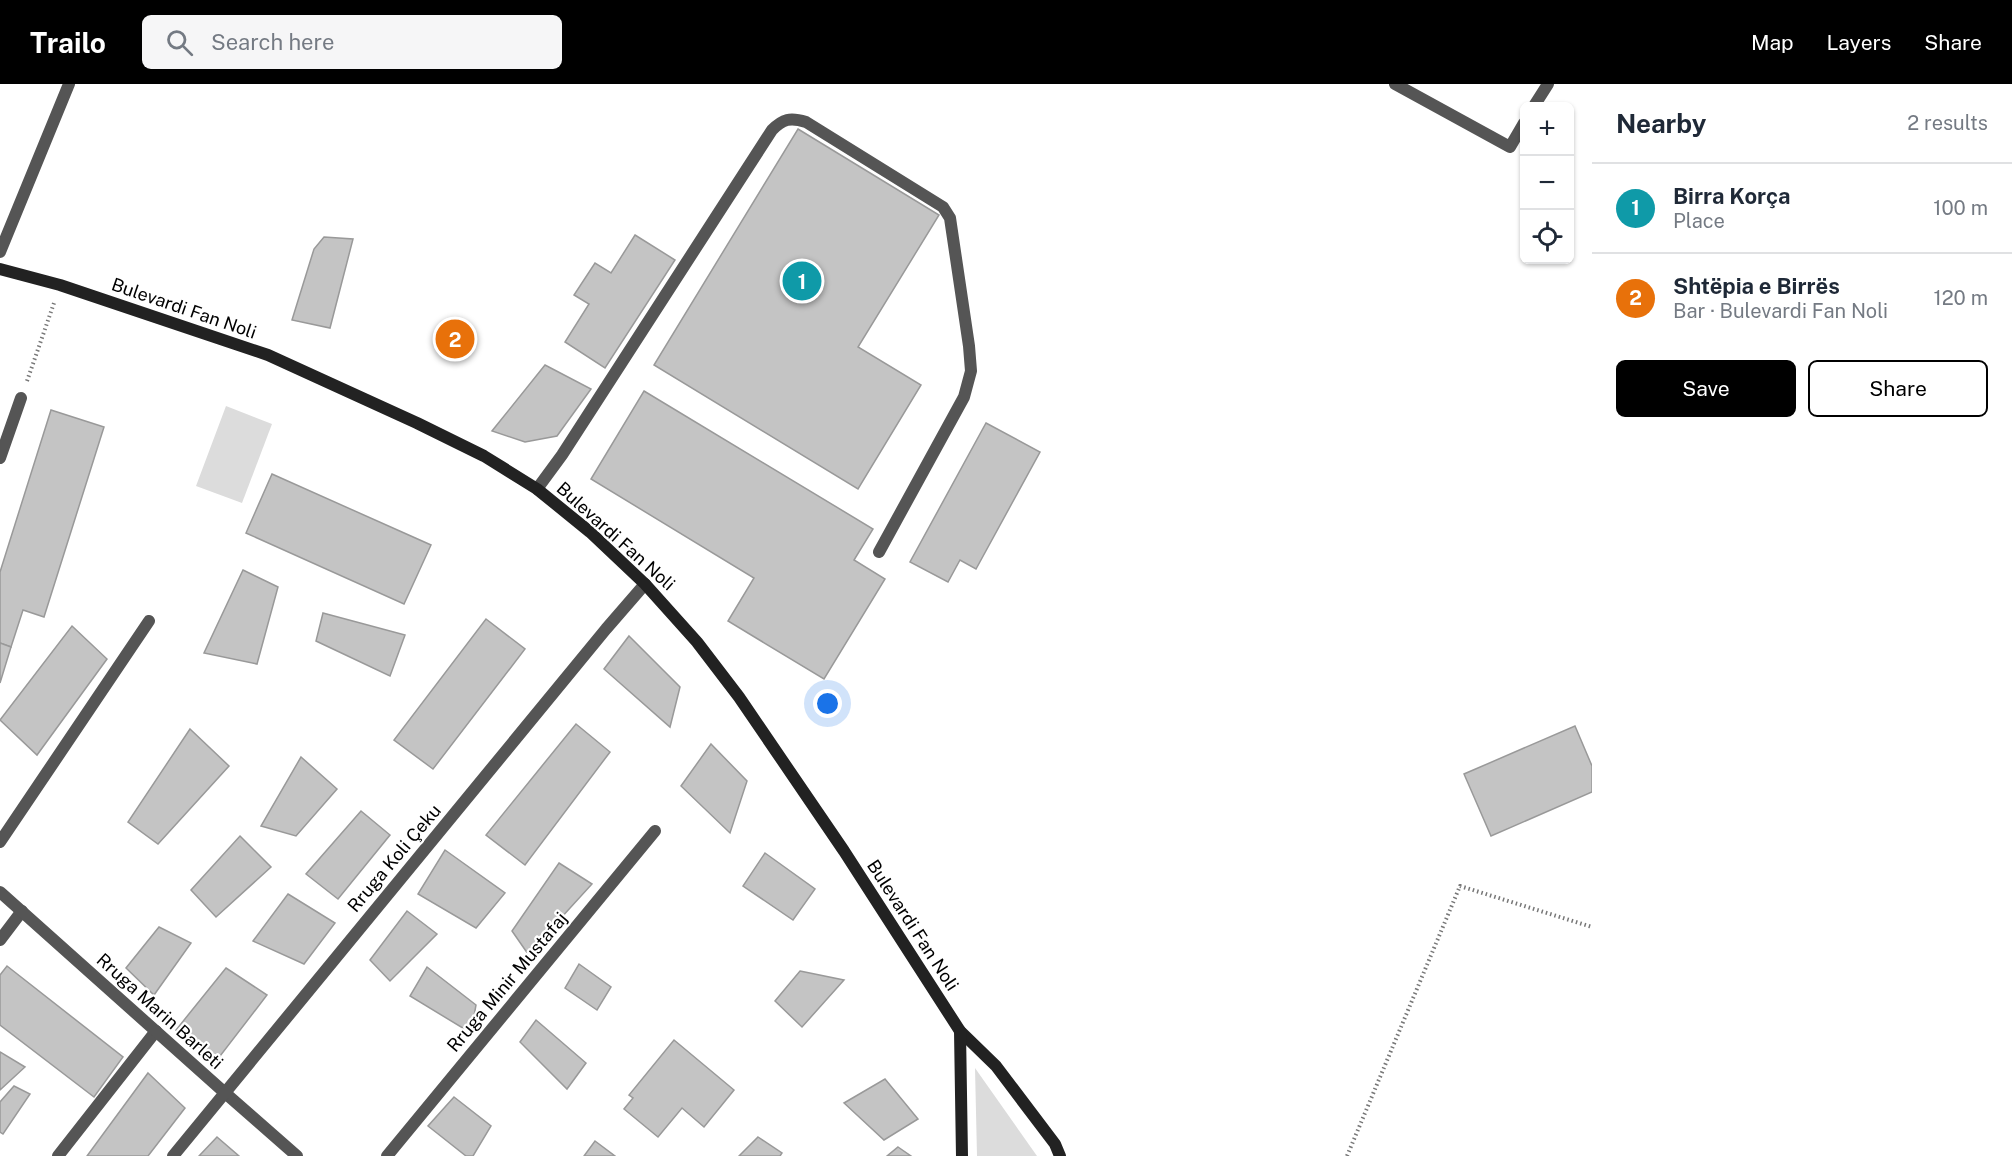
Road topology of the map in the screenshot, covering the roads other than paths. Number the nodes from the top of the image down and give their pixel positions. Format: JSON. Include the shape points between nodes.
{"nodes":[{"id":1,"x":69,"y":84,"type":"edge"},
{"id":2,"x":1395,"y":84,"type":"edge"},
{"id":3,"x":1548,"y":84,"type":"edge"},
{"id":4,"x":1537,"y":102,"type":"edge"},
{"id":5,"x":1520,"y":130,"type":"edge"},
{"id":6,"x":0,"y":252,"type":"edge"},
{"id":7,"x":0,"y":269,"type":"edge"},
{"id":8,"x":21,"y":398,"type":"road end"},
{"id":9,"x":0,"y":458,"type":"edge"},
{"id":10,"x":537,"y":489,"type":"junction"},
{"id":11,"x":879,"y":552,"type":"dead end"},
{"id":12,"x":645,"y":584,"type":"junction"},
{"id":13,"x":149,"y":621,"type":"dead end"},
{"id":14,"x":655,"y":831,"type":"dead end"},
{"id":15,"x":0,"y":842,"type":"edge"},
{"id":16,"x":0,"y":892,"type":"edge"},
{"id":17,"x":22,"y":911,"type":"junction"},
{"id":18,"x":0,"y":940,"type":"edge"},
{"id":19,"x":156,"y":1031,"type":"junction"},
{"id":20,"x":960,"y":1031,"type":"junction"},
{"id":21,"x":224,"y":1092,"type":"junction"},
{"id":22,"x":58,"y":1156,"type":"edge"},
{"id":23,"x":173,"y":1156,"type":"edge"},
{"id":24,"x":297,"y":1156,"type":"edge"},
{"id":25,"x":387,"y":1156,"type":"edge"},
{"id":26,"x":962,"y":1156,"type":"edge"},
{"id":27,"x":1060,"y":1156,"type":"edge"}],
"edges":[{"from":1,"to":6,"type":"street"},
{"from":2,"to":5,"type":"street","via":[[1510,147]]},
{"from":3,"to":4,"type":"street"},
{"from":7,"to":10,"type":"main road","name":"Bulevardi Fan Noli","via":[[60,285],[268,355],[484,456]]},
{"from":8,"to":9,"type":"street"},
{"from":10,"to":11,"type":"street","via":[[772,130],[782,120],[794,118],[943,207],[950,218],[971,371],[964,397]]},
{"from":10,"to":12,"type":"main road","name":"Bulevardi Fan Noli"},
{"from":12,"to":20,"type":"main road","name":"Bulevardi Fan Noli","via":[[679,620],[739,697]]},
{"from":12,"to":21,"type":"street","name":"Rruga Koli Çeku"},
{"from":13,"to":15,"type":"street"},
{"from":14,"to":25,"type":"street","name":"Rruga Minir Mustafaj"},
{"from":16,"to":17,"type":"street","name":"Rruga Marin Barleti"},
{"from":17,"to":18,"type":"street"},
{"from":17,"to":19,"type":"street","name":"Rruga Marin Barleti"},
{"from":19,"to":21,"type":"street","name":"Rruga Marin Barleti"},
{"from":19,"to":22,"type":"street"},
{"from":20,"to":26,"type":"main road"},
{"from":20,"to":27,"type":"main road","name":"Bulevardi Fan Noli","via":[[996,1066]]},
{"from":21,"to":23,"type":"street","name":"Rruga Koli Çeku"},
{"from":21,"to":24,"type":"street","name":"Rruga Marin Barleti"}]}
